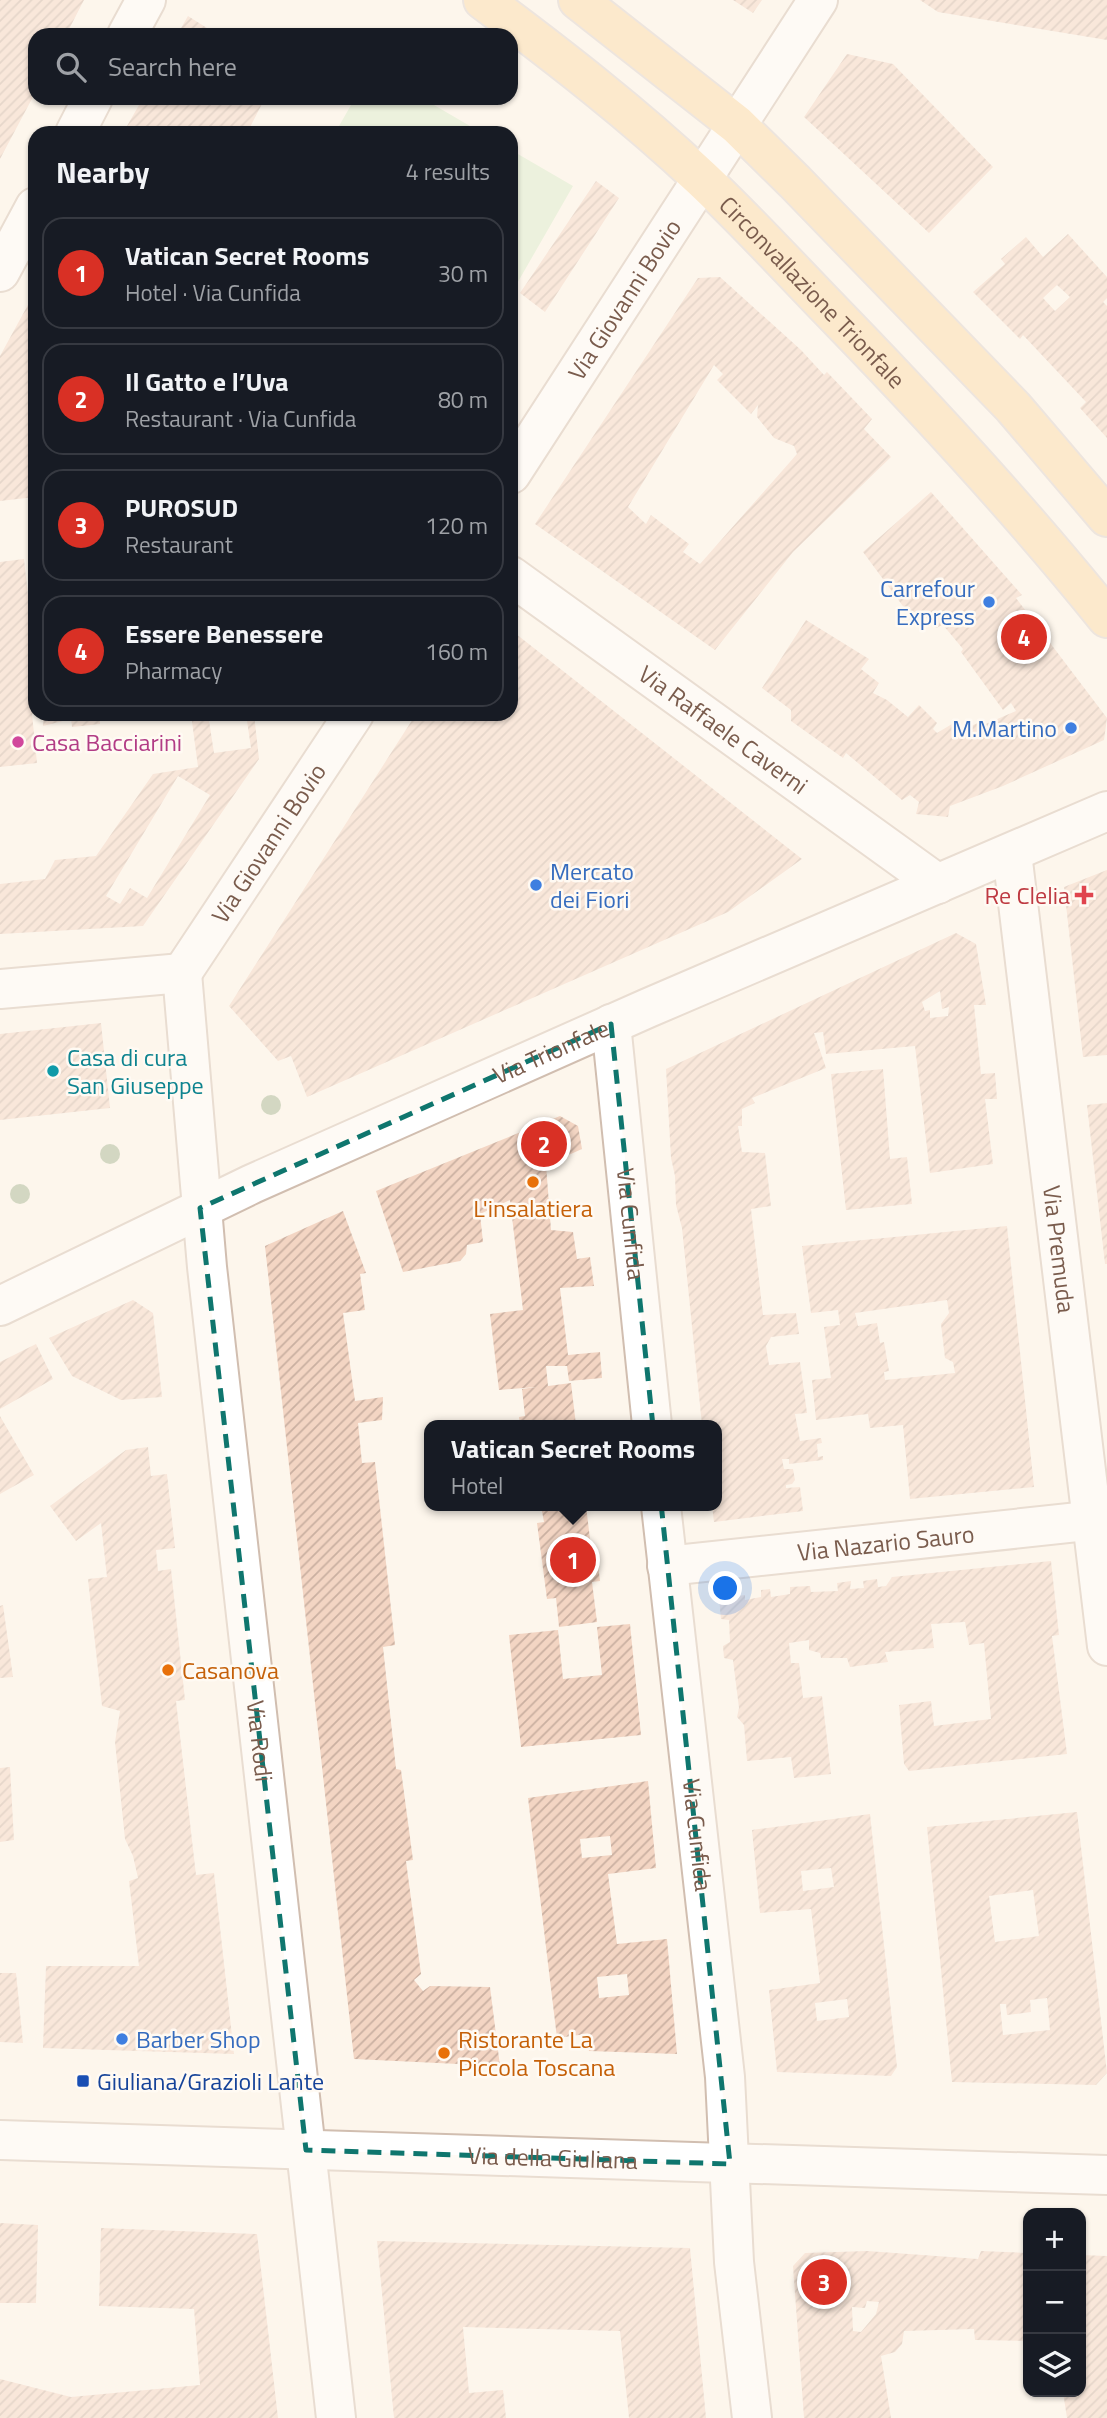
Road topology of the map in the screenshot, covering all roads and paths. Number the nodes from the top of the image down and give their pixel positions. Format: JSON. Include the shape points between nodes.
{"nodes":[{"id":1,"x":146,"y":0,"type":"edge"},
{"id":2,"x":484,"y":0,"type":"edge"},
{"id":3,"x":578,"y":0,"type":"edge"},
{"id":4,"x":818,"y":0,"type":"edge"},
{"id":5,"x":131,"y":28,"type":"edge"},
{"id":6,"x":89,"y":105,"type":"edge"},
{"id":7,"x":737,"y":125,"type":"junction"},
{"id":8,"x":79,"y":126,"type":"edge"},
{"id":9,"x":702,"y":179,"type":"junction"},
{"id":10,"x":28,"y":220,"type":"edge"},
{"id":11,"x":0,"y":272,"type":"edge"},
{"id":12,"x":518,"y":463,"type":"edge"},
{"id":13,"x":1107,"y":517,"type":"edge"},
{"id":14,"x":518,"y":581,"type":"edge"},
{"id":15,"x":1107,"y":618,"type":"edge"},
{"id":16,"x":349,"y":721,"type":"edge"},
{"id":17,"x":1107,"y":811,"type":"edge"},
{"id":18,"x":1012,"y":853,"type":"junction"},
{"id":19,"x":938,"y":884,"type":"junction"},
{"id":20,"x":182,"y":973,"type":"junction"},
{"id":21,"x":0,"y":989,"type":"edge"},
{"id":22,"x":611,"y":1024,"type":"junction"},
{"id":23,"x":201,"y":1208,"type":"junction"},
{"id":24,"x":0,"y":1306,"type":"edge"},
{"id":25,"x":651,"y":1420,"type":"edge"},
{"id":26,"x":662,"y":1511,"type":"edge"},
{"id":27,"x":1100,"y":1520,"type":"edge"},
{"id":28,"x":667,"y":1566,"type":"junction"},
{"id":29,"x":1107,"y":1646,"type":"edge"},
{"id":30,"x":0,"y":2140,"type":"edge"},
{"id":31,"x":306,"y":2150,"type":"junction"},
{"id":32,"x":730,"y":2164,"type":"junction"},
{"id":33,"x":1107,"y":2175,"type":"edge"},
{"id":34,"x":336,"y":2418,"type":"edge"},
{"id":35,"x":752,"y":2418,"type":"edge"}],
"edges":[{"from":1,"to":5,"type":"street"},
{"from":2,"to":9,"type":"main road","name":"Circonvallazione Trionfale"},
{"from":3,"to":7,"type":"main road"},
{"from":4,"to":7,"type":"street","name":"Via Giovanni Bovio"},
{"from":6,"to":8,"type":"street"},
{"from":7,"to":9,"type":"street","name":"Via Giovanni Bovio"},
{"from":7,"to":13,"type":"main road","via":[[937,326]]},
{"from":9,"to":12,"type":"street","name":"Via Giovanni Bovio"},
{"from":9,"to":15,"type":"main road","name":"Circonvallazione Trionfale","via":[[953,439]]},
{"from":10,"to":11,"type":"street"},
{"from":14,"to":19,"type":"street","name":"Via Raffaele Caverni"},
{"from":16,"to":20,"type":"street","name":"Via Giovanni Bovio"},
{"from":17,"to":18,"type":"street","name":"Via Trionfale"},
{"from":18,"to":19,"type":"street","name":"Via Trionfale"},
{"from":18,"to":27,"type":"street","name":"Via Premuda"},
{"from":19,"to":22,"type":"street","name":"Via Trionfale"},
{"from":20,"to":21,"type":"street"},
{"from":20,"to":23,"type":"street","name":"Via Rodi"},
{"from":22,"to":23,"type":"street","name":"Via Trionfale"},
{"from":22,"to":25,"type":"street","name":"Via Cunfida"},
{"from":23,"to":24,"type":"street","name":"Via Trionfale"},
{"from":23,"to":31,"type":"street","name":"Via Rodi"},
{"from":26,"to":28,"type":"street","name":"Via Cunfida"},
{"from":27,"to":28,"type":"street","name":"Via Nazario Sauro"},
{"from":27,"to":29,"type":"street","name":"Via Premuda"},
{"from":28,"to":32,"type":"street","name":"Via Cunfida","via":[[725,2077]]},
{"from":30,"to":31,"type":"street","name":"Via della Giuliana"},
{"from":31,"to":32,"type":"street","name":"Via della Giuliana"},
{"from":31,"to":34,"type":"street","name":"Via Rodi"},
{"from":32,"to":33,"type":"street","name":"Via della Giuliana"},
{"from":32,"to":35,"type":"street","name":"Via Cunfida","via":[[734,2262]]}]}
